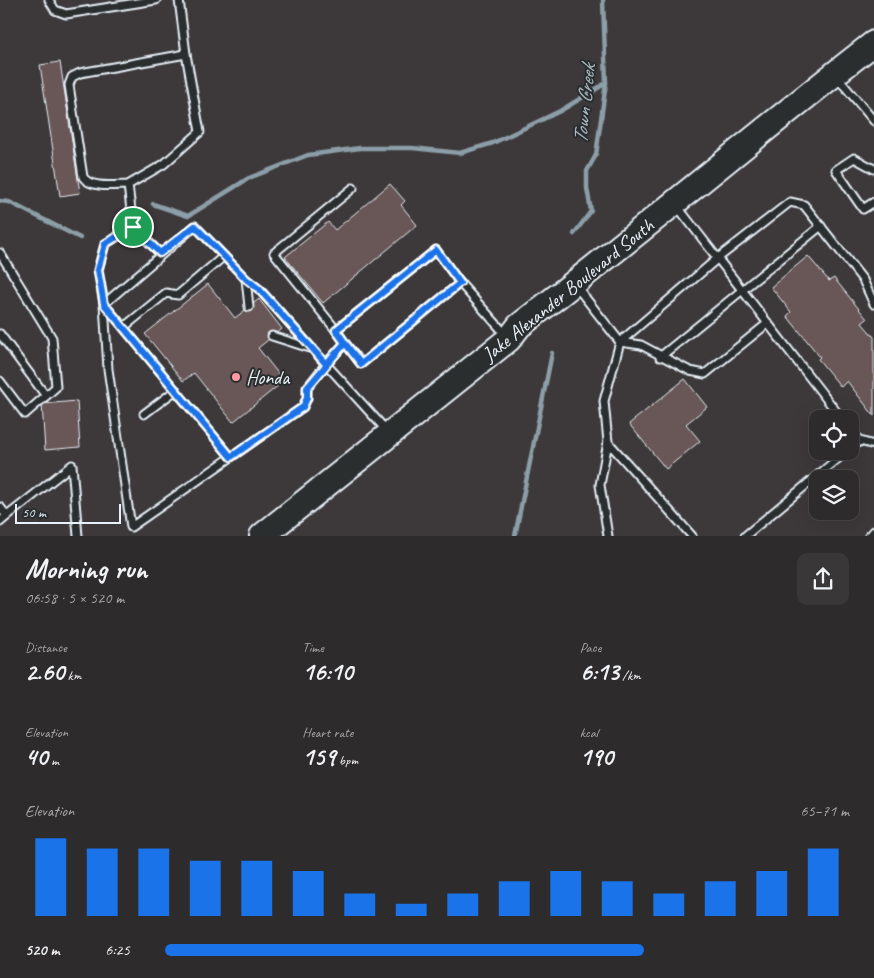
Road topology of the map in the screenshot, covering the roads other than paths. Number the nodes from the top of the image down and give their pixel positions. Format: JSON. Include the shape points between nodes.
{"nodes":[{"id":1,"x":49,"y":0,"type":"edge"},
{"id":2,"x":156,"y":0,"type":"edge"},
{"id":3,"x":179,"y":0,"type":"edge"},
{"id":4,"x":874,"y":43,"type":"edge"},
{"id":5,"x":186,"y":54,"type":"junction"},
{"id":6,"x":834,"y":74,"type":"junction"},
{"id":7,"x":874,"y":121,"type":"edge"},
{"id":8,"x":874,"y":169,"type":"edge"},
{"id":9,"x":128,"y":185,"type":"junction"},
{"id":10,"x":353,"y":188,"type":"dead end"},
{"id":11,"x":874,"y":202,"type":"edge"},
{"id":12,"x":675,"y":204,"type":"junction"},
{"id":13,"x":821,"y":226,"type":"junction"},
{"id":14,"x":133,"y":227,"type":"junction"},
{"id":15,"x":0,"y":252,"type":"edge"},
{"id":16,"x":160,"y":253,"type":"junction"},
{"id":17,"x":224,"y":256,"type":"junction"},
{"id":18,"x":718,"y":258,"type":"junction"},
{"id":19,"x":246,"y":279,"type":"junction"},
{"id":20,"x":460,"y":283,"type":"junction"},
{"id":21,"x":574,"y":283,"type":"junction"},
{"id":22,"x":742,"y":290,"type":"junction"},
{"id":23,"x":104,"y":304,"type":"junction"},
{"id":24,"x":874,"y":304,"type":"edge"},
{"id":25,"x":249,"y":307,"type":"dead end"},
{"id":26,"x":768,"y":323,"type":"junction"},
{"id":27,"x":124,"y":328,"type":"junction"},
{"id":28,"x":336,"y":330,"type":"junction"},
{"id":29,"x":0,"y":334,"type":"edge"},
{"id":30,"x":272,"y":336,"type":"dead end"},
{"id":31,"x":509,"y":339,"type":"junction"},
{"id":32,"x":620,"y":342,"type":"junction"},
{"id":33,"x":345,"y":343,"type":"junction"},
{"id":34,"x":313,"y":350,"type":"junction"},
{"id":35,"x":660,"y":357,"type":"junction"},
{"id":36,"x":326,"y":364,"type":"junction"},
{"id":37,"x":0,"y":381,"type":"edge"},
{"id":38,"x":176,"y":390,"type":"junction"},
{"id":39,"x":46,"y":396,"type":"junction"},
{"id":40,"x":835,"y":410,"type":"edge"},
{"id":41,"x":144,"y":414,"type":"dead end"},
{"id":42,"x":389,"y":433,"type":"junction"},
{"id":43,"x":860,"y":440,"type":"edge"},
{"id":44,"x":608,"y":442,"type":"junction"},
{"id":45,"x":874,"y":445,"type":"edge"},
{"id":46,"x":231,"y":457,"type":"junction"},
{"id":47,"x":836,"y":460,"type":"edge"},
{"id":48,"x":0,"y":507,"type":"edge"},
{"id":49,"x":7,"y":516,"type":"junction"},
{"id":50,"x":0,"y":522,"type":"edge"},
{"id":51,"x":874,"y":531,"type":"edge"},
{"id":52,"x":78,"y":536,"type":"edge"},
{"id":53,"x":262,"y":536,"type":"edge"},
{"id":54,"x":608,"y":536,"type":"edge"},
{"id":55,"x":692,"y":536,"type":"edge"},
{"id":56,"x":745,"y":536,"type":"edge"},
{"id":57,"x":869,"y":536,"type":"edge"}],
"edges":[{"from":1,"to":2,"type":"lane","via":[[55,10],[66,14]]},
{"from":3,"to":5,"type":"lane"},
{"from":4,"to":6,"type":"highway","name":"Jake Alexander Boulevard South"},
{"from":5,"to":9,"type":"lane","via":[[200,132],[164,164]]},
{"from":5,"to":9,"type":"lane","via":[[72,77],[69,85],[83,177],[93,184]]},
{"from":6,"to":7,"type":"lane"},
{"from":6,"to":12,"type":"highway","name":"Jake Alexander Boulevard South"},
{"from":8,"to":11,"type":"lane","via":[[854,158],[836,170],[864,209]]},
{"from":9,"to":14,"type":"lane"},
{"from":10,"to":28,"type":"lane","via":[[274,253]]},
{"from":12,"to":18,"type":"lane"},
{"from":12,"to":21,"type":"highway","name":"Jake Alexander Boulevard South"},
{"from":13,"to":18,"type":"lane","via":[[804,205],[790,202]]},
{"from":13,"to":22,"type":"lane"},
{"from":13,"to":24,"type":"lane","via":[[863,280]]},
{"from":14,"to":16,"type":"lane"},
{"from":14,"to":23,"type":"lane","via":[[105,244],[98,270]]},
{"from":15,"to":39,"type":"lane","via":[[52,338],[56,387]]},
{"from":16,"to":17,"type":"lane","via":[[195,226]]},
{"from":16,"to":23,"type":"lane"},
{"from":17,"to":19,"type":"lane"},
{"from":17,"to":27,"type":"lane","via":[[178,295],[166,293]]},
{"from":18,"to":22,"type":"lane"},
{"from":18,"to":32,"type":"lane"},
{"from":19,"to":25,"type":"lane"},
{"from":19,"to":34,"type":"lane","via":[[259,289]]},
{"from":20,"to":28,"type":"lane","via":[[436,250]]},
{"from":20,"to":31,"type":"lane"},
{"from":20,"to":33,"type":"lane","via":[[361,364]]},
{"from":21,"to":31,"type":"highway","name":"Jake Alexander Boulevard South","via":[[519,326]]},
{"from":21,"to":32,"type":"lane"},
{"from":22,"to":26,"type":"lane"},
{"from":22,"to":35,"type":"lane"},
{"from":23,"to":27,"type":"lane"},
{"from":23,"to":46,"type":"lane","via":[[108,369],[131,527]]},
{"from":26,"to":35,"type":"lane","via":[[705,374]]},
{"from":26,"to":40,"type":"lane"},
{"from":27,"to":38,"type":"lane"},
{"from":28,"to":33,"type":"lane"},
{"from":29,"to":39,"type":"lane"},
{"from":30,"to":34,"type":"lane"},
{"from":31,"to":42,"type":"highway","name":"Jake Alexander Boulevard South"},
{"from":32,"to":35,"type":"lane","via":[[641,345]]},
{"from":32,"to":44,"type":"lane","via":[[604,401]]},
{"from":33,"to":36,"type":"lane"},
{"from":34,"to":36,"type":"lane"},
{"from":36,"to":42,"type":"lane"},
{"from":36,"to":46,"type":"lane","via":[[307,388],[303,407]]},
{"from":37,"to":39,"type":"lane","via":[[25,414]]},
{"from":38,"to":41,"type":"lane"},
{"from":38,"to":46,"type":"lane"},
{"from":42,"to":53,"type":"highway","name":"Jake Alexander Boulevard South"},
{"from":43,"to":45,"type":"lane"},
{"from":44,"to":54,"type":"lane","via":[[600,485]]},
{"from":44,"to":55,"type":"lane"},
{"from":47,"to":56,"type":"lane"},
{"from":48,"to":49,"type":"lane"},
{"from":49,"to":50,"type":"lane"},
{"from":49,"to":52,"type":"lane","via":[[72,465]]},
{"from":51,"to":57,"type":"lane"}]}
